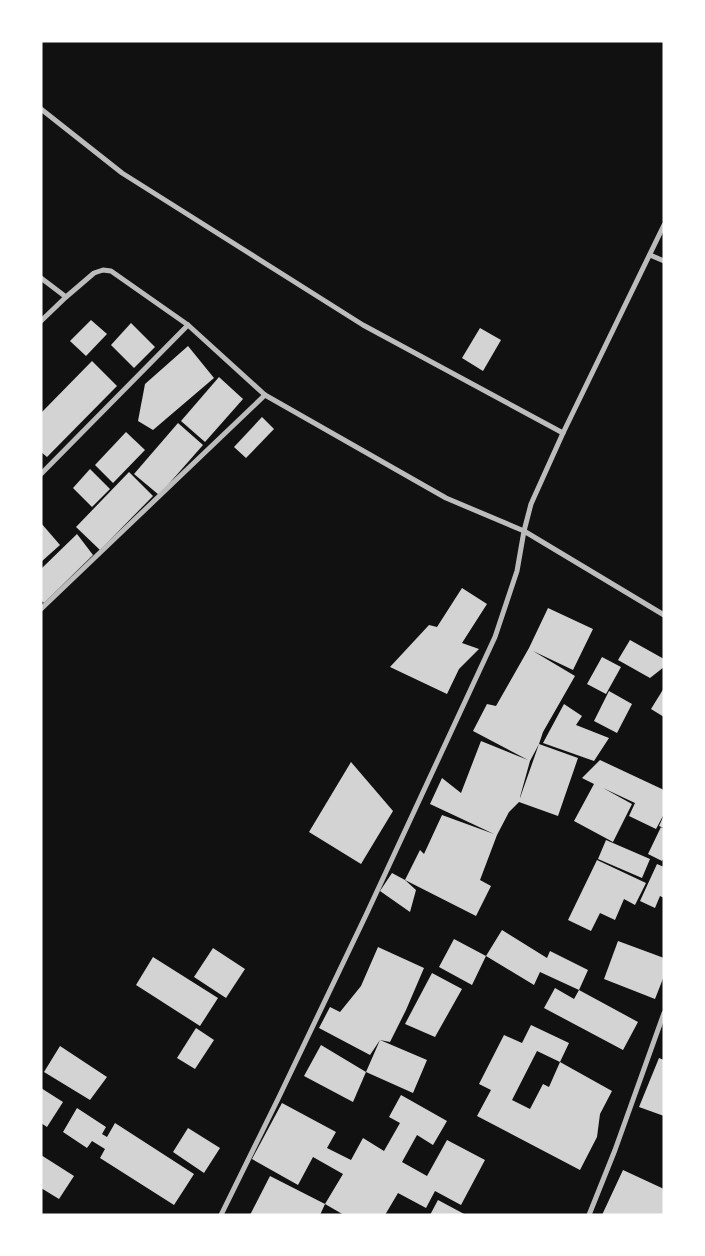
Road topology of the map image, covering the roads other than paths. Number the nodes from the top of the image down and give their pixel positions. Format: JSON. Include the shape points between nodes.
{"nodes":[{"id":1,"x":41,"y":109,"type":"edge"},
{"id":2,"x":664,"y":225,"type":"edge"},
{"id":3,"x":650,"y":255,"type":"junction"},
{"id":4,"x":664,"y":261,"type":"edge"},
{"id":5,"x":41,"y":278,"type":"edge"},
{"id":6,"x":66,"y":297,"type":"junction"},
{"id":7,"x":41,"y":321,"type":"edge"},
{"id":8,"x":188,"y":325,"type":"junction"},
{"id":9,"x":264,"y":395,"type":"junction"},
{"id":10,"x":563,"y":434,"type":"junction"},
{"id":11,"x":41,"y":474,"type":"edge"},
{"id":12,"x":524,"y":531,"type":"junction"},
{"id":13,"x":41,"y":609,"type":"edge"},
{"id":14,"x":664,"y":615,"type":"edge"},
{"id":15,"x":664,"y":1013,"type":"edge"},
{"id":16,"x":220,"y":1215,"type":"edge"},
{"id":17,"x":589,"y":1215,"type":"edge"}],
"edges":[{"from":1,"to":10,"type":"street","via":[[122,174],[363,325]]},
{"from":2,"to":3,"type":"street"},
{"from":3,"to":4,"type":"street"},
{"from":3,"to":10,"type":"street"},
{"from":5,"to":6,"type":"street"},
{"from":6,"to":7,"type":"street"},
{"from":6,"to":8,"type":"street","via":[[94,273],[111,271]]},
{"from":8,"to":9,"type":"street"},
{"from":8,"to":11,"type":"street"},
{"from":9,"to":12,"type":"street","via":[[446,498]]},
{"from":9,"to":13,"type":"street"},
{"from":10,"to":12,"type":"street","via":[[531,504]]},
{"from":12,"to":14,"type":"street"},
{"from":12,"to":16,"type":"street","via":[[517,571],[495,637],[366,915]]},
{"from":15,"to":17,"type":"street"}]}
